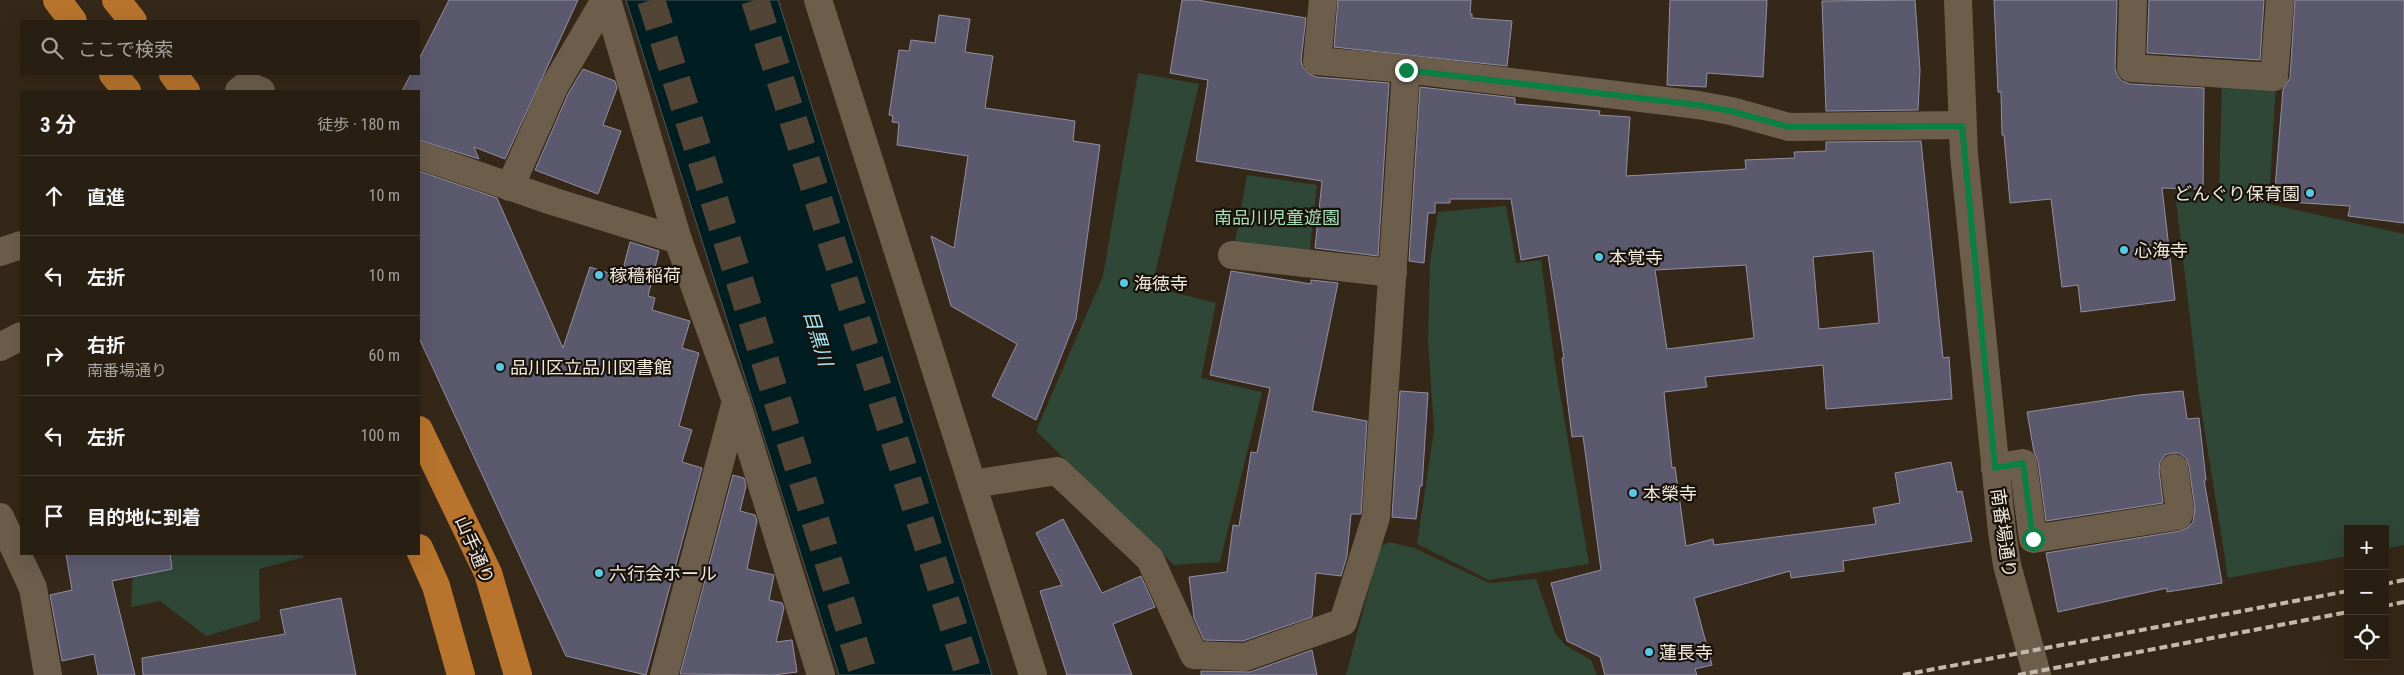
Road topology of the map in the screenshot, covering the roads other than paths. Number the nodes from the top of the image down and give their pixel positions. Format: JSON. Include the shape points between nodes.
{"nodes":[{"id":1,"x":57,"y":0,"type":"edge"},
{"id":2,"x":116,"y":0,"type":"edge"},
{"id":3,"x":606,"y":0,"type":"edge"},
{"id":4,"x":818,"y":0,"type":"edge"},
{"id":5,"x":1323,"y":0,"type":"edge"},
{"id":6,"x":1958,"y":0,"type":"edge"},
{"id":7,"x":2133,"y":0,"type":"edge"},
{"id":8,"x":2280,"y":0,"type":"edge"},
{"id":9,"x":72,"y":20,"type":"edge"},
{"id":10,"x":132,"y":20,"type":"edge"},
{"id":11,"x":1406,"y":70,"type":"junction"},
{"id":12,"x":115,"y":75,"type":"edge"},
{"id":13,"x":174,"y":75,"type":"edge"},
{"id":14,"x":126,"y":90,"type":"edge"},
{"id":15,"x":185,"y":90,"type":"edge"},
{"id":16,"x":241,"y":90,"type":"edge"},
{"id":17,"x":258,"y":90,"type":"edge"},
{"id":18,"x":1962,"y":126,"type":"junction"},
{"id":19,"x":420,"y":155,"type":"edge"},
{"id":20,"x":510,"y":187,"type":"junction"},
{"id":21,"x":678,"y":240,"type":"junction"},
{"id":22,"x":20,"y":244,"type":"edge"},
{"id":23,"x":0,"y":252,"type":"edge"},
{"id":24,"x":1232,"y":255,"type":"dead end"},
{"id":25,"x":1393,"y":273,"type":"junction"},
{"id":26,"x":20,"y":337,"type":"edge"},
{"id":27,"x":0,"y":347,"type":"edge"},
{"id":28,"x":736,"y":401,"type":"junction"},
{"id":29,"x":420,"y":432,"type":"edge"},
{"id":30,"x":1995,"y":468,"type":"junction"},
{"id":31,"x":2174,"y":468,"type":"dead end"},
{"id":32,"x":972,"y":484,"type":"junction"},
{"id":33,"x":0,"y":517,"type":"edge"},
{"id":34,"x":420,"y":550,"type":"edge"},
{"id":35,"x":48,"y":675,"type":"edge"},
{"id":36,"x":461,"y":675,"type":"edge"},
{"id":37,"x":518,"y":675,"type":"edge"},
{"id":38,"x":664,"y":675,"type":"edge"},
{"id":39,"x":821,"y":675,"type":"edge"},
{"id":40,"x":1033,"y":675,"type":"edge"},
{"id":41,"x":2037,"y":675,"type":"edge"}],
"edges":[{"from":1,"to":9,"type":"highway"},
{"from":2,"to":10,"type":"highway"},
{"from":3,"to":20,"type":"street","via":[[554,87]]},
{"from":3,"to":21,"type":"street"},
{"from":4,"to":32,"type":"street"},
{"from":5,"to":11,"type":"street","via":[[1317,62]]},
{"from":6,"to":18,"type":"street","name":"南番場通り"},
{"from":7,"to":8,"type":"street","via":[[2131,68],[2274,77]]},
{"from":11,"to":18,"type":"street","via":[[1698,105],[1789,127]]},
{"from":11,"to":25,"type":"street"},
{"from":12,"to":14,"type":"highway"},
{"from":13,"to":15,"type":"highway"},
{"from":16,"to":17,"type":"street","via":[[247,86]]},
{"from":18,"to":30,"type":"street","name":"南番場通り"},
{"from":19,"to":20,"type":"street"},
{"from":20,"to":21,"type":"street"},
{"from":21,"to":28,"type":"street"},
{"from":22,"to":23,"type":"street"},
{"from":24,"to":25,"type":"street"},
{"from":25,"to":32,"type":"street","via":[[1376,517],[1343,622],[1245,657],[1194,654],[1150,559],[1056,471]]},
{"from":26,"to":27,"type":"street"},
{"from":28,"to":38,"type":"street"},
{"from":28,"to":39,"type":"street"},
{"from":29,"to":37,"type":"highway","name":"山手通り","via":[[488,574]]},
{"from":30,"to":31,"type":"street","via":[[2023,463],[2033,539],[2178,516]]},
{"from":30,"to":41,"type":"street","name":"南番場通り","via":[[2007,565]]},
{"from":32,"to":40,"type":"street"},
{"from":33,"to":35,"type":"street","via":[[34,588]]},
{"from":34,"to":36,"type":"highway","via":[[436,586]]}]}
